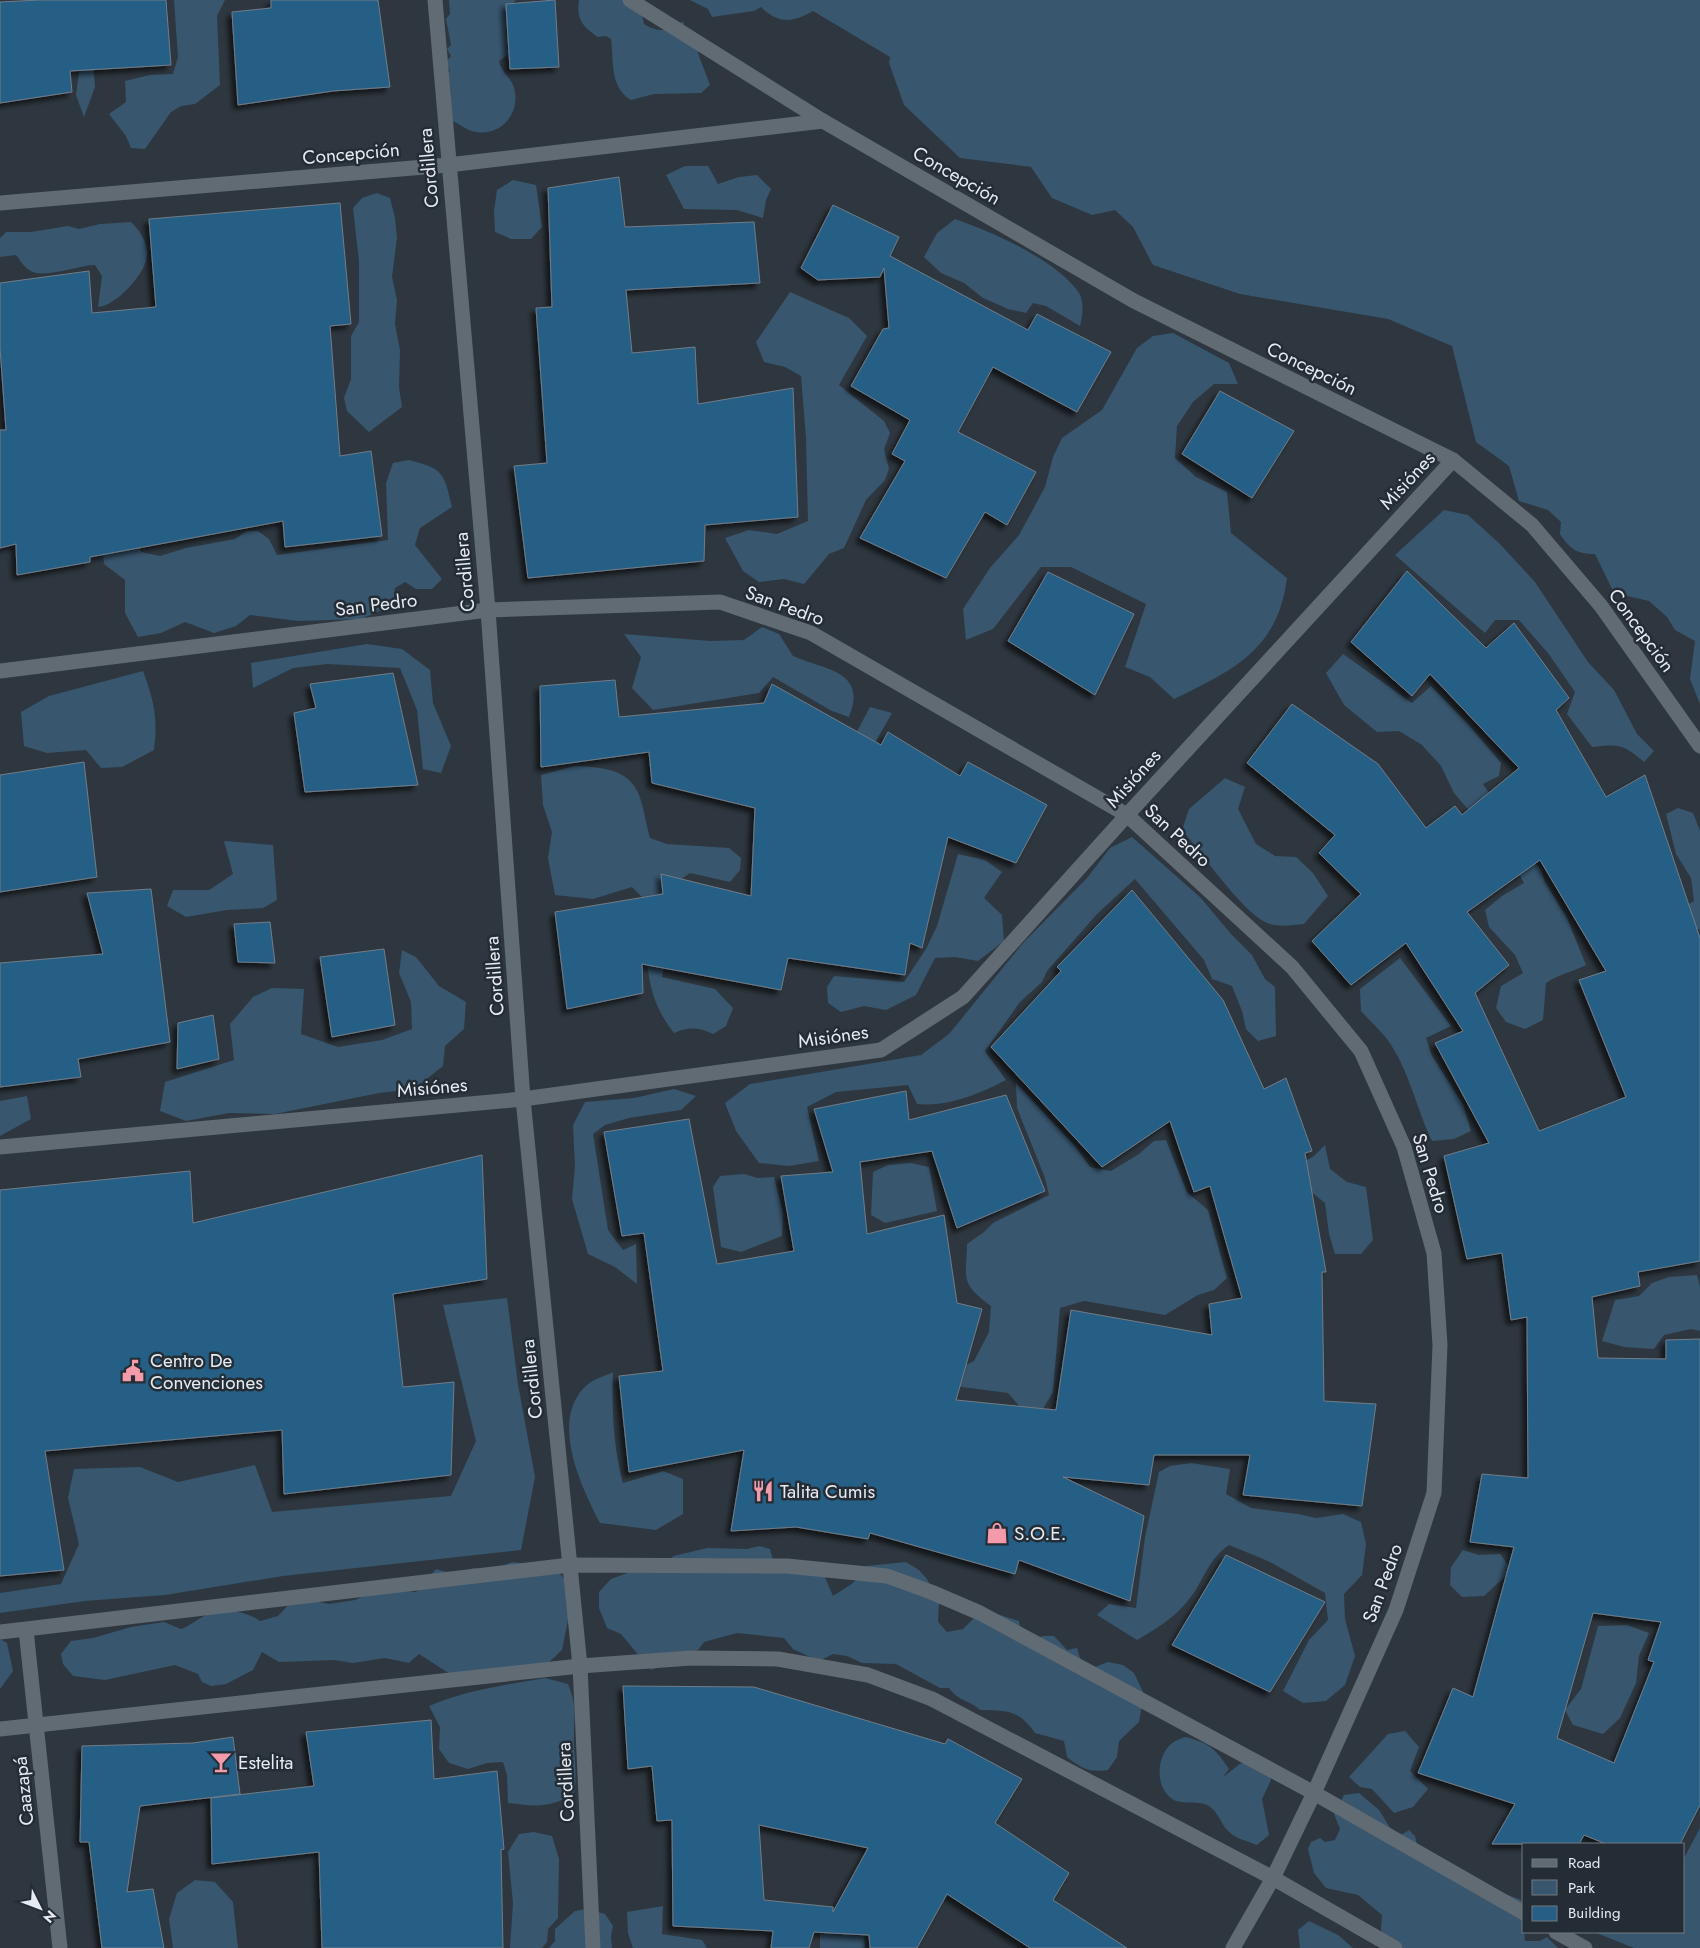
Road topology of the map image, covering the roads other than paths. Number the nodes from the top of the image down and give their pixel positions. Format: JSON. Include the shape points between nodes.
{"nodes":[{"id":1,"x":435,"y":0,"type":"edge"},
{"id":2,"x":630,"y":0,"type":"edge"},
{"id":3,"x":823,"y":121,"type":"junction"},
{"id":4,"x":448,"y":164,"type":"junction"},
{"id":5,"x":0,"y":203,"type":"edge"},
{"id":6,"x":1453,"y":460,"type":"junction"},
{"id":7,"x":488,"y":610,"type":"junction"},
{"id":8,"x":0,"y":672,"type":"edge"},
{"id":9,"x":1700,"y":746,"type":"edge"},
{"id":10,"x":1126,"y":815,"type":"junction"},
{"id":11,"x":523,"y":1099,"type":"junction"},
{"id":12,"x":0,"y":1146,"type":"edge"},
{"id":13,"x":570,"y":1564,"type":"junction"},
{"id":14,"x":26,"y":1630,"type":"junction"},
{"id":15,"x":0,"y":1632,"type":"edge"},
{"id":16,"x":580,"y":1666,"type":"junction"},
{"id":17,"x":37,"y":1726,"type":"junction"},
{"id":18,"x":0,"y":1729,"type":"edge"},
{"id":19,"x":1314,"y":1792,"type":"junction"},
{"id":20,"x":1273,"y":1878,"type":"junction"},
{"id":21,"x":1522,"y":1912,"type":"edge"},
{"id":22,"x":1558,"y":1933,"type":"edge"},
{"id":23,"x":60,"y":1948,"type":"edge"},
{"id":24,"x":593,"y":1948,"type":"edge"},
{"id":25,"x":1233,"y":1948,"type":"edge"},
{"id":26,"x":1395,"y":1948,"type":"edge"},
{"id":27,"x":1585,"y":1948,"type":"edge"}],
"edges":[{"from":1,"to":4,"type":"street","name":"Cordillera"},
{"from":2,"to":3,"type":"street","name":"Concepción"},
{"from":3,"to":4,"type":"street","name":"Concepción"},
{"from":3,"to":6,"type":"street","name":"Concepción","via":[[1134,301]]},
{"from":4,"to":5,"type":"street","name":"Concepción"},
{"from":4,"to":7,"type":"street","name":"Cordillera"},
{"from":6,"to":9,"type":"street","name":"Concepción","via":[[1532,525],[1589,591]]},
{"from":6,"to":10,"type":"street","name":"Misiónes"},
{"from":7,"to":8,"type":"street","name":"San Pedro"},
{"from":7,"to":10,"type":"street","name":"San Pedro","via":[[720,602],[811,633]]},
{"from":7,"to":11,"type":"street","name":"Cordillera"},
{"from":10,"to":11,"type":"street","name":"Misiónes","via":[[963,997],[881,1050]]},
{"from":10,"to":19,"type":"street","name":"San Pedro","via":[[1292,967],[1361,1050],[1404,1147],[1434,1253],[1440,1345],[1434,1493],[1396,1610]]},
{"from":11,"to":12,"type":"street","name":"Misiónes"},
{"from":11,"to":13,"type":"street","name":"Cordillera"},
{"from":13,"to":14,"type":"street"},
{"from":13,"to":16,"type":"street","name":"Cordillera"},
{"from":13,"to":19,"type":"street","via":[[787,1566],[887,1576],[980,1613]]},
{"from":14,"to":15,"type":"street"},
{"from":14,"to":17,"type":"street","name":"Caazapá"},
{"from":16,"to":17,"type":"street"},
{"from":16,"to":20,"type":"street","via":[[691,1658],[778,1659],[868,1675],[932,1699]]},
{"from":16,"to":24,"type":"street","name":"Cordillera"},
{"from":17,"to":18,"type":"street"},
{"from":17,"to":23,"type":"street","name":"Caazapá"},
{"from":19,"to":20,"type":"street","name":"San Pedro"},
{"from":19,"to":21,"type":"street"},
{"from":20,"to":25,"type":"street","name":"San Pedro"},
{"from":20,"to":26,"type":"street"},
{"from":22,"to":27,"type":"street"}]}
